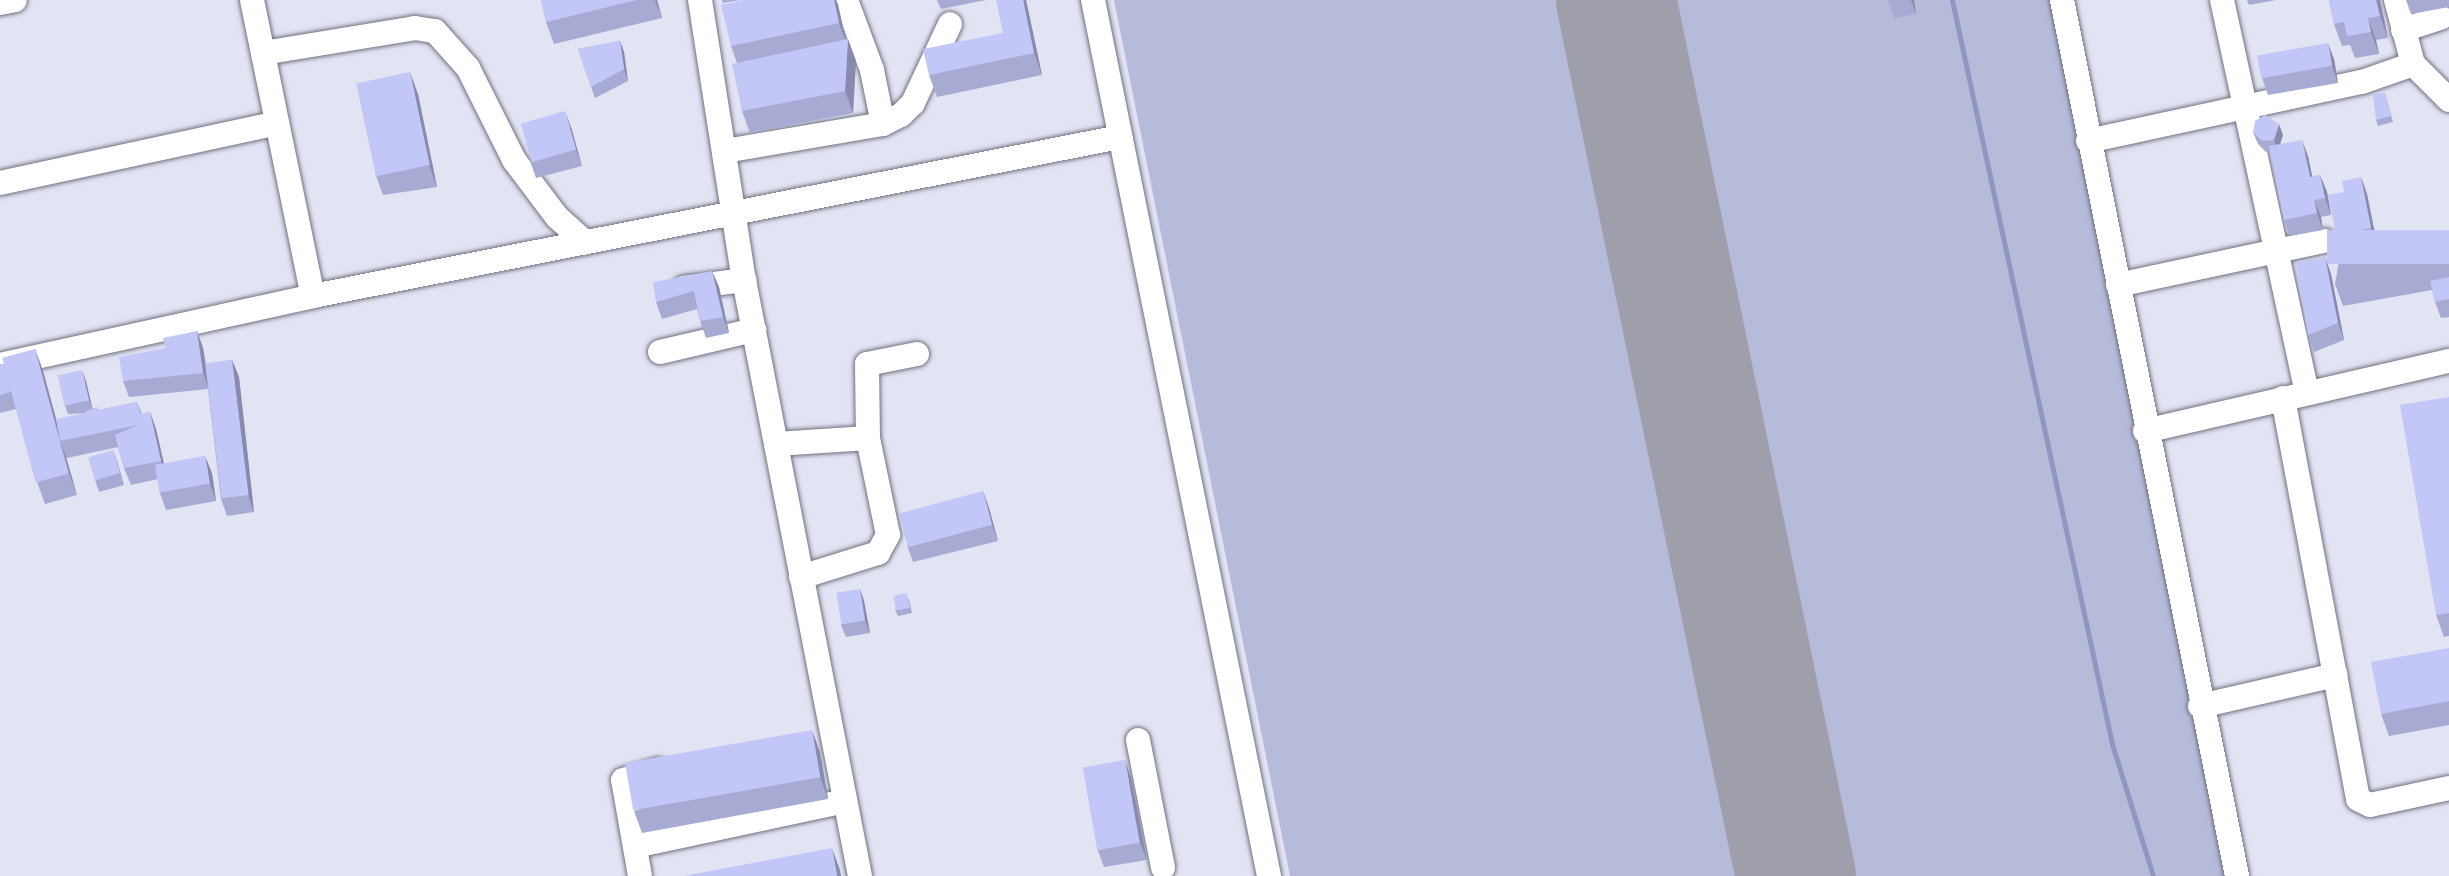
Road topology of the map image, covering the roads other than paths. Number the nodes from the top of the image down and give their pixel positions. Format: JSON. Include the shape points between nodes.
{"nodes":[{"id":1,"x":15,"y":0,"type":"edge"},
{"id":2,"x":252,"y":0,"type":"edge"},
{"id":3,"x":846,"y":0,"type":"edge"},
{"id":4,"x":1093,"y":0,"type":"edge"},
{"id":5,"x":2062,"y":0,"type":"edge"},
{"id":6,"x":2222,"y":0,"type":"edge"},
{"id":7,"x":2396,"y":0,"type":"edge"},
{"id":8,"x":0,"y":3,"type":"edge"},
{"id":9,"x":710,"y":11,"type":"edge"},
{"id":10,"x":2441,"y":18,"type":"dead end"},
{"id":11,"x":950,"y":24,"type":"dead end"},
{"id":12,"x":2403,"y":30,"type":"junction"},
{"id":13,"x":263,"y":53,"type":"junction"},
{"id":14,"x":2412,"y":63,"type":"junction"},
{"id":15,"x":2449,"y":100,"type":"edge"},
{"id":16,"x":2244,"y":109,"type":"junction"},
{"id":17,"x":277,"y":123,"type":"junction"},
{"id":18,"x":883,"y":124,"type":"junction"},
{"id":19,"x":1120,"y":137,"type":"junction"},
{"id":20,"x":2088,"y":141,"type":"junction"},
{"id":21,"x":725,"y":151,"type":"junction"},
{"id":22,"x":0,"y":183,"type":"edge"},
{"id":23,"x":734,"y":211,"type":"junction"},
{"id":24,"x":2324,"y":241,"type":"dead end"},
{"id":25,"x":585,"y":242,"type":"junction"},
{"id":26,"x":2276,"y":249,"type":"junction"},
{"id":27,"x":744,"y":280,"type":"junction"},
{"id":28,"x":2118,"y":285,"type":"junction"},
{"id":29,"x":668,"y":290,"type":"edge"},
{"id":30,"x":313,"y":296,"type":"junction"},
{"id":31,"x":754,"y":330,"type":"junction"},
{"id":32,"x":660,"y":352,"type":"dead end"},
{"id":33,"x":917,"y":354,"type":"dead end"},
{"id":34,"x":2449,"y":361,"type":"edge"},
{"id":35,"x":0,"y":365,"type":"edge"},
{"id":36,"x":2307,"y":393,"type":"junction"},
{"id":37,"x":2283,"y":398,"type":"junction"},
{"id":38,"x":2145,"y":431,"type":"junction"},
{"id":39,"x":868,"y":438,"type":"junction"},
{"id":40,"x":776,"y":444,"type":"junction"},
{"id":41,"x":801,"y":577,"type":"junction"},
{"id":42,"x":2335,"y":675,"type":"junction"},
{"id":43,"x":2200,"y":706,"type":"junction"},
{"id":44,"x":1138,"y":740,"type":"dead end"},
{"id":45,"x":685,"y":765,"type":"edge"},
{"id":46,"x":2449,"y":788,"type":"edge"},
{"id":47,"x":844,"y":801,"type":"junction"},
{"id":48,"x":635,"y":846,"type":"junction"},
{"id":49,"x":1163,"y":868,"type":"dead end"},
{"id":50,"x":640,"y":876,"type":"edge"},
{"id":51,"x":860,"y":876,"type":"edge"},
{"id":52,"x":1269,"y":876,"type":"edge"},
{"id":53,"x":2237,"y":876,"type":"edge"}],
"edges":[{"from":1,"to":8,"type":"street"},
{"from":2,"to":13,"type":"street"},
{"from":3,"to":18,"type":"street","via":[[872,70]]},
{"from":4,"to":19,"type":"street"},
{"from":5,"to":20,"type":"street"},
{"from":6,"to":16,"type":"street"},
{"from":7,"to":12,"type":"street"},
{"from":9,"to":21,"type":"street"},
{"from":10,"to":12,"type":"street"},
{"from":11,"to":18,"type":"street","via":[[913,103]]},
{"from":12,"to":14,"type":"street"},
{"from":13,"to":17,"type":"street"},
{"from":13,"to":25,"type":"street","via":[[415,28],[435,31],[468,68],[514,160],[557,217]]},
{"from":14,"to":15,"type":"street"},
{"from":14,"to":16,"type":"street","via":[[2362,82]]},
{"from":16,"to":20,"type":"street"},
{"from":16,"to":26,"type":"street"},
{"from":17,"to":22,"type":"street"},
{"from":17,"to":30,"type":"street"},
{"from":18,"to":21,"type":"street"},
{"from":19,"to":23,"type":"street"},
{"from":19,"to":52,"type":"street"},
{"from":20,"to":28,"type":"street"},
{"from":21,"to":23,"type":"street"},
{"from":23,"to":25,"type":"street"},
{"from":23,"to":27,"type":"street"},
{"from":24,"to":26,"type":"street"},
{"from":25,"to":30,"type":"street"},
{"from":26,"to":28,"type":"street"},
{"from":26,"to":36,"type":"street"},
{"from":27,"to":29,"type":"street"},
{"from":27,"to":31,"type":"street"},
{"from":28,"to":38,"type":"street"},
{"from":30,"to":35,"type":"street"},
{"from":31,"to":32,"type":"street"},
{"from":31,"to":40,"type":"street"},
{"from":33,"to":39,"type":"street","via":[[867,364]]},
{"from":34,"to":36,"type":"street"},
{"from":36,"to":37,"type":"street"},
{"from":37,"to":38,"type":"street"},
{"from":37,"to":42,"type":"street"},
{"from":38,"to":43,"type":"street"},
{"from":39,"to":40,"type":"street"},
{"from":39,"to":41,"type":"street","via":[[888,535],[878,553]]},
{"from":40,"to":41,"type":"street"},
{"from":41,"to":47,"type":"street","via":[[820,741]]},
{"from":42,"to":43,"type":"street"},
{"from":42,"to":46,"type":"street","via":[[2358,799],[2370,805]]},
{"from":43,"to":53,"type":"street"},
{"from":44,"to":49,"type":"street"},
{"from":45,"to":48,"type":"street","via":[[623,780]]},
{"from":47,"to":48,"type":"street"},
{"from":47,"to":51,"type":"street"},
{"from":48,"to":50,"type":"street"}]}
